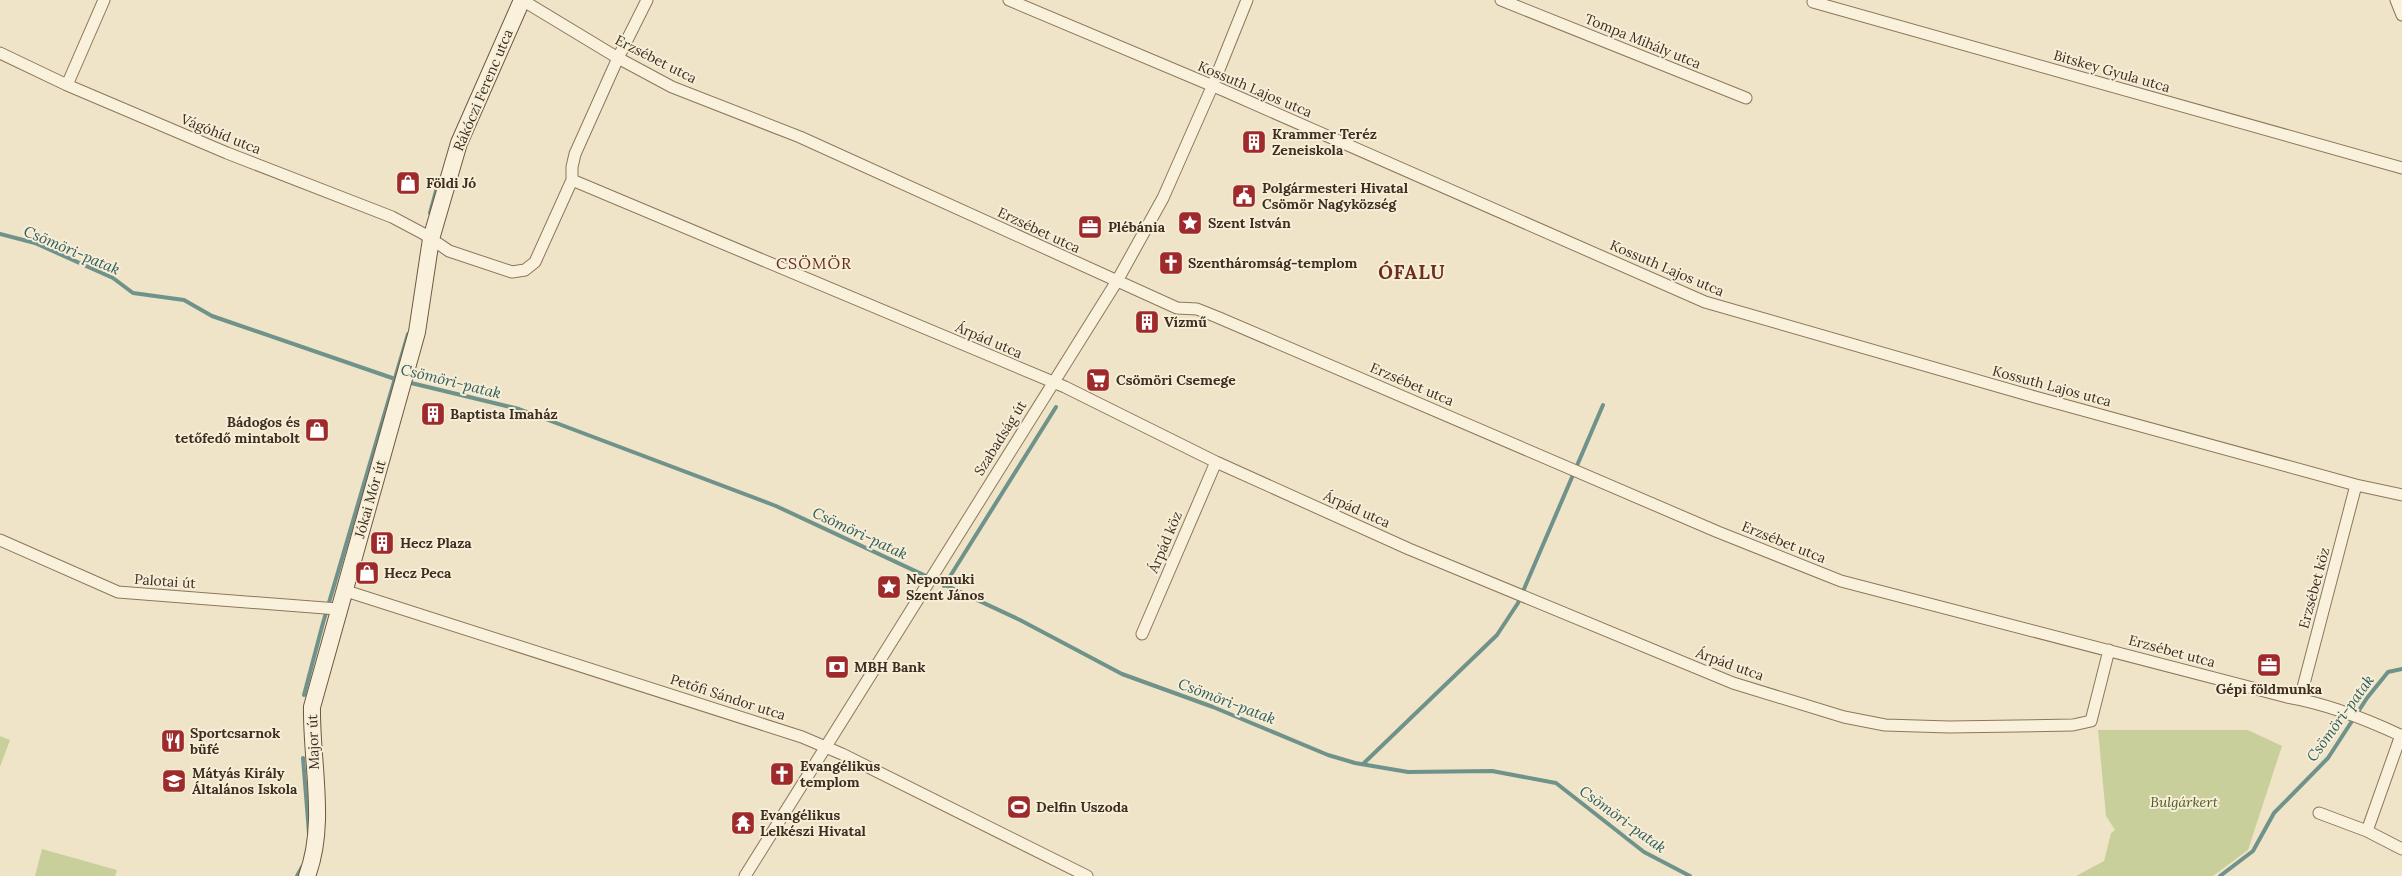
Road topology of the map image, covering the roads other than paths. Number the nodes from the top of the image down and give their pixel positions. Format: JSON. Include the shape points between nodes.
{"nodes":[{"id":1,"x":104,"y":0,"type":"edge"},
{"id":2,"x":522,"y":0,"type":"edge"},
{"id":3,"x":647,"y":0,"type":"edge"},
{"id":4,"x":1009,"y":0,"type":"edge"},
{"id":5,"x":1247,"y":0,"type":"edge"},
{"id":6,"x":1501,"y":0,"type":"edge"},
{"id":7,"x":2396,"y":0,"type":"edge"},
{"id":8,"x":1814,"y":1,"type":"edge"},
{"id":9,"x":2402,"y":15,"type":"edge"},
{"id":10,"x":0,"y":53,"type":"edge"},
{"id":11,"x":618,"y":58,"type":"junction"},
{"id":12,"x":67,"y":85,"type":"junction"},
{"id":13,"x":1212,"y":87,"type":"junction"},
{"id":14,"x":1746,"y":98,"type":"dead end"},
{"id":15,"x":2402,"y":168,"type":"edge"},
{"id":16,"x":572,"y":180,"type":"junction"},
{"id":17,"x":431,"y":239,"type":"junction"},
{"id":18,"x":1117,"y":281,"type":"junction"},
{"id":19,"x":1052,"y":382,"type":"junction"},
{"id":20,"x":1216,"y":462,"type":"junction"},
{"id":21,"x":2356,"y":485,"type":"junction"},
{"id":22,"x":2402,"y":495,"type":"edge"},
{"id":23,"x":0,"y":540,"type":"edge"},
{"id":24,"x":343,"y":590,"type":"junction"},
{"id":25,"x":331,"y":609,"type":"junction"},
{"id":26,"x":1142,"y":634,"type":"dead end"},
{"id":27,"x":2109,"y":650,"type":"junction"},
{"id":28,"x":2300,"y":699,"type":"junction"},
{"id":29,"x":2402,"y":735,"type":"edge"},
{"id":30,"x":824,"y":747,"type":"junction"},
{"id":31,"x":2319,"y":813,"type":"dead end"},
{"id":32,"x":2367,"y":831,"type":"junction"},
{"id":33,"x":2402,"y":849,"type":"edge"},
{"id":34,"x":307,"y":876,"type":"edge"},
{"id":35,"x":745,"y":876,"type":"edge"},
{"id":36,"x":1087,"y":876,"type":"edge"}],
"edges":[{"from":1,"to":12,"type":"street"},
{"from":2,"to":11,"type":"street","name":"Erzsébet utca"},
{"from":2,"to":17,"type":"street","name":"Rákóczi Ferenc utca","via":[[459,143]]},
{"from":3,"to":11,"type":"street"},
{"from":4,"to":13,"type":"street","name":"Kossuth Lajos utca"},
{"from":5,"to":13,"type":"street","name":"Szabadság út"},
{"from":6,"to":14,"type":"street","name":"Tompa Mihály utca"},
{"from":7,"to":9,"type":"street"},
{"from":8,"to":15,"type":"street","name":"Bitskey Gyula utca"},
{"from":10,"to":12,"type":"street","name":"Vágóhíd utca"},
{"from":11,"to":16,"type":"street","via":[[575,154]]},
{"from":11,"to":18,"type":"street","name":"Erzsébet utca","via":[[672,87],[800,136]]},
{"from":12,"to":17,"type":"street","name":"Vágóhíd utca","via":[[227,154],[392,217]]},
{"from":13,"to":18,"type":"street","name":"Szabadság út","via":[[1163,198]]},
{"from":13,"to":21,"type":"street","name":"Kossuth Lajos utca","via":[[1705,302]]},
{"from":16,"to":17,"type":"street","name":"Vágóhíd utca","via":[[535,262],[525,270],[512,272],[496,268],[449,251]]},
{"from":16,"to":19,"type":"street","name":"Árpád utca"},
{"from":17,"to":24,"type":"street","name":"Jókai Mór út","via":[[417,332]]},
{"from":18,"to":19,"type":"street","name":"Szabadság út"},
{"from":18,"to":27,"type":"street","name":"Erzsébet utca","via":[[1177,308],[1197,309],[1217,316],[1718,532],[1841,581]]},
{"from":19,"to":20,"type":"street","name":"Árpád utca"},
{"from":19,"to":30,"type":"street","name":"Szabadság út"},
{"from":20,"to":26,"type":"street","name":"Árpád köz"},
{"from":20,"to":27,"type":"street","name":"Árpád utca","via":[[1409,549],[1733,683],[1844,717],[1885,725],[1949,727],[2063,725],[2090,721]]},
{"from":21,"to":22,"type":"street","name":"Kossuth Lajos utca"},
{"from":21,"to":28,"type":"street","name":"Erzsébet köz"},
{"from":23,"to":25,"type":"street","name":"Palotai út","via":[[118,592]]},
{"from":24,"to":25,"type":"street","name":"Jókai Mór út"},
{"from":24,"to":30,"type":"street","name":"Petőfi Sándor utca","via":[[802,737]]},
{"from":25,"to":34,"type":"street","name":"Major út","via":[[312,706],[315,849]]},
{"from":27,"to":28,"type":"street","name":"Erzsébet utca"},
{"from":28,"to":29,"type":"street","name":"Erzsébet utca","via":[[2372,720]]},
{"from":29,"to":32,"type":"street"},
{"from":30,"to":35,"type":"street","name":"Szabadság út"},
{"from":30,"to":36,"type":"street","name":"Petőfi Sándor utca"},
{"from":31,"to":32,"type":"street"},
{"from":32,"to":33,"type":"street"}]}
